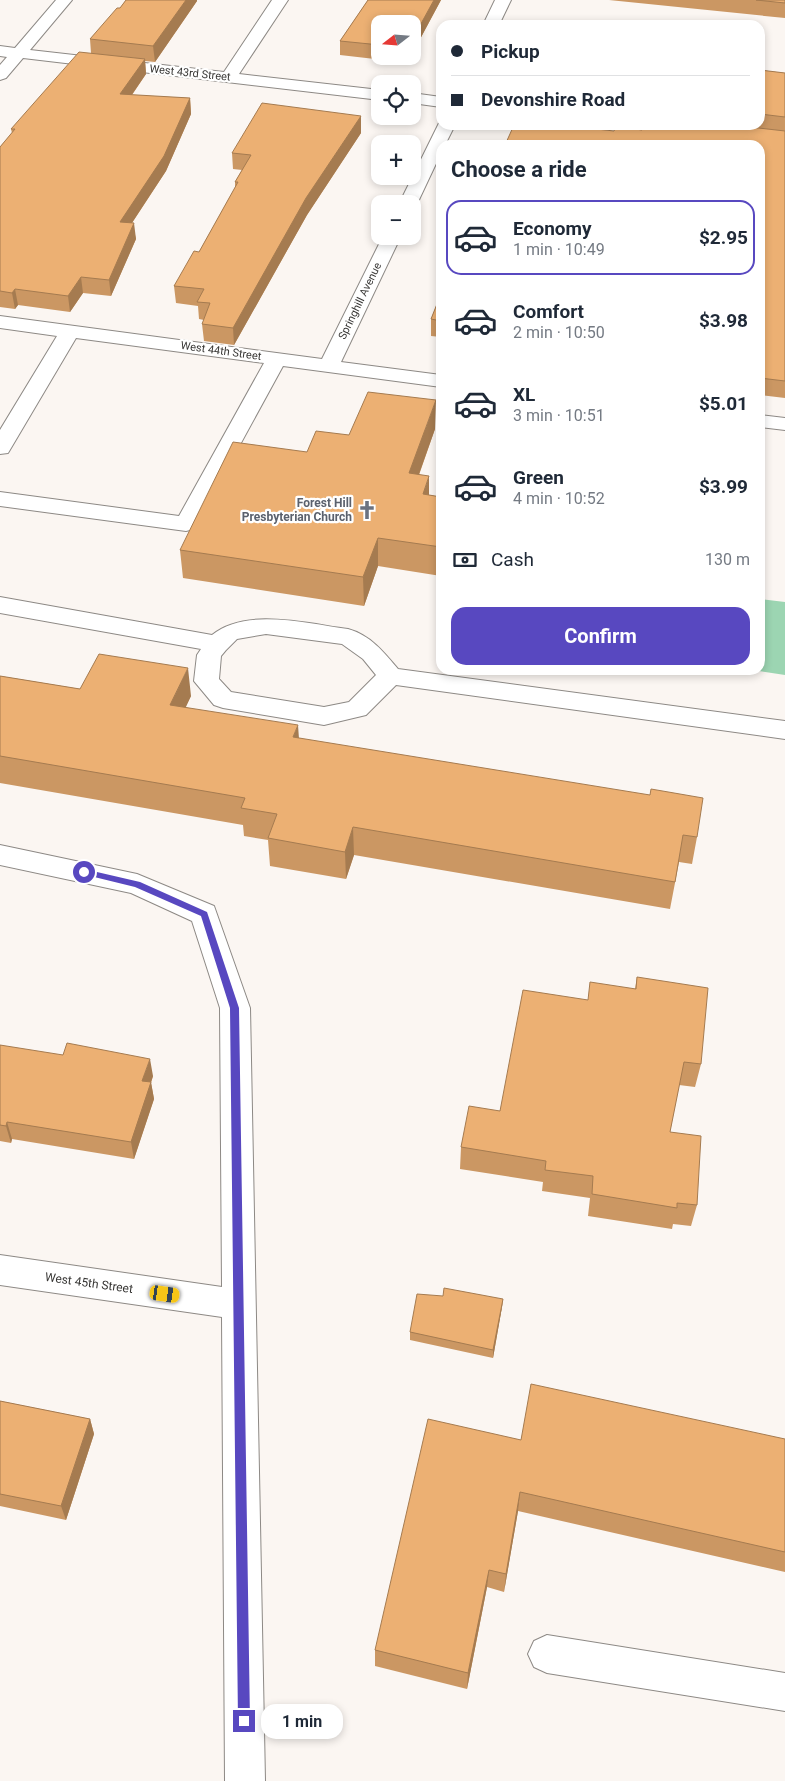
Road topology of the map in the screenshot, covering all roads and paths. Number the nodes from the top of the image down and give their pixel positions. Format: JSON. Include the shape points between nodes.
{"nodes":[{"id":1,"x":64,"y":0,"type":"edge"},
{"id":2,"x":280,"y":0,"type":"edge"},
{"id":3,"x":503,"y":0,"type":"edge"},
{"id":4,"x":493,"y":20,"type":"edge"},
{"id":5,"x":0,"y":51,"type":"edge"},
{"id":6,"x":18,"y":53,"type":"junction"},
{"id":7,"x":0,"y":75,"type":"edge"},
{"id":8,"x":229,"y":77,"type":"junction"},
{"id":9,"x":371,"y":94,"type":"edge"},
{"id":10,"x":421,"y":99,"type":"edge"},
{"id":11,"x":436,"y":101,"type":"edge"},
{"id":12,"x":436,"y":146,"type":"edge"},
{"id":13,"x":412,"y":195,"type":"edge"},
{"id":14,"x":388,"y":245,"type":"edge"},
{"id":15,"x":0,"y":322,"type":"edge"},
{"id":16,"x":70,"y":331,"type":"junction"},
{"id":17,"x":276,"y":359,"type":"junction"},
{"id":18,"x":329,"y":366,"type":"junction"},
{"id":19,"x":436,"y":380,"type":"edge"},
{"id":20,"x":765,"y":422,"type":"edge"},
{"id":21,"x":785,"y":424,"type":"edge"},
{"id":22,"x":0,"y":448,"type":"edge"},
{"id":23,"x":0,"y":499,"type":"edge"},
{"id":24,"x":0,"y":605,"type":"edge"},
{"id":25,"x":218,"y":644,"type":"junction"},
{"id":26,"x":390,"y":676,"type":"junction"},
{"id":27,"x":785,"y":730,"type":"edge"},
{"id":28,"x":0,"y":855,"type":"edge"},
{"id":29,"x":0,"y":1270,"type":"edge"},
{"id":30,"x":238,"y":1304,"type":"junction"},
{"id":31,"x":547,"y":1654,"type":"dead end"},
{"id":32,"x":785,"y":1692,"type":"edge"},
{"id":33,"x":245,"y":1781,"type":"edge"}],
"edges":[{"from":1,"to":6,"type":"street"},
{"from":2,"to":8,"type":"street"},
{"from":3,"to":4,"type":"street"},
{"from":5,"to":6,"type":"street","name":"West 43rd Street"},
{"from":6,"to":7,"type":"street"},
{"from":6,"to":8,"type":"street","name":"West 43rd Street"},
{"from":8,"to":9,"type":"street","name":"West 43rd Street"},
{"from":10,"to":11,"type":"street"},
{"from":12,"to":13,"type":"street"},
{"from":14,"to":18,"type":"street","name":"Springhill Avenue"},
{"from":15,"to":16,"type":"street","name":"West 44th Street"},
{"from":16,"to":17,"type":"street","name":"West 44th Street"},
{"from":16,"to":22,"type":"street"},
{"from":17,"to":18,"type":"street","name":"West 44th Street"},
{"from":17,"to":23,"type":"street","via":[[186,524]]},
{"from":18,"to":19,"type":"street","name":"West 44th Street"},
{"from":20,"to":21,"type":"street"},
{"from":24,"to":25,"type":"street"},
{"from":25,"to":26,"type":"street","via":[[230,633],[266,626],[348,637],[372,653]]},
{"from":25,"to":26,"type":"street","via":[[209,655],[206,681],[223,699],[324,716],[358,710]]},
{"from":26,"to":27,"type":"street"},
{"from":28,"to":30,"type":"street","via":[[137,884],[204,914],[234,1008]]},
{"from":29,"to":30,"type":"street","name":"West 45th Street"},
{"from":30,"to":33,"type":"street"},
{"from":31,"to":32,"type":"street"}]}
